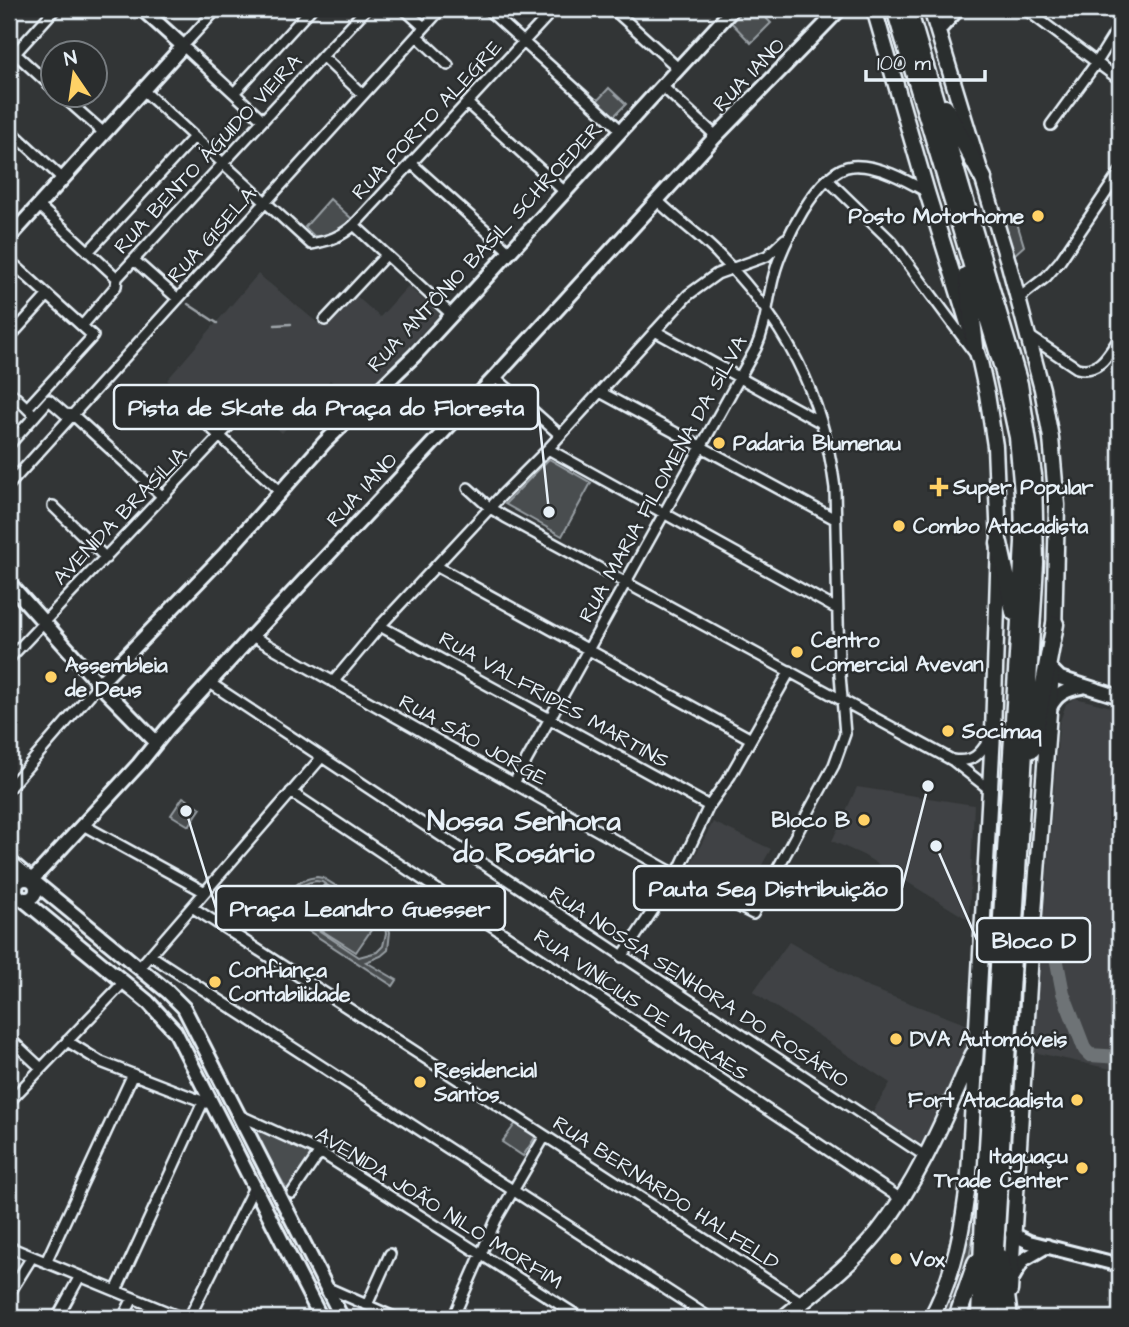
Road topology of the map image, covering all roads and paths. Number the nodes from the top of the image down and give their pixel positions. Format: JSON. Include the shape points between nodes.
{"nodes":[{"id":1,"x":54,"y":9,"type":"edge"},
{"id":2,"x":142,"y":9,"type":"edge"},
{"id":3,"x":218,"y":9,"type":"edge"},
{"id":4,"x":311,"y":9,"type":"edge"},
{"id":5,"x":366,"y":9,"type":"edge"},
{"id":6,"x":404,"y":9,"type":"edge"},
{"id":7,"x":441,"y":9,"type":"edge"},
{"id":8,"x":487,"y":9,"type":"edge"},
{"id":9,"x":554,"y":9,"type":"edge"},
{"id":10,"x":613,"y":9,"type":"edge"},
{"id":11,"x":733,"y":9,"type":"edge"},
{"id":12,"x":840,"y":9,"type":"edge"},
{"id":13,"x":874,"y":9,"type":"edge"},
{"id":14,"x":895,"y":9,"type":"edge"},
{"id":15,"x":908,"y":9,"type":"edge"},
{"id":16,"x":931,"y":9,"type":"edge"},
{"id":17,"x":957,"y":9,"type":"edge"},
{"id":18,"x":1026,"y":9,"type":"edge"},
{"id":19,"x":1120,"y":24,"type":"edge"},
{"id":20,"x":424,"y":27,"type":"junction"},
{"id":21,"x":938,"y":31,"type":"junction"},
{"id":22,"x":417,"y":36,"type":"junction"},
{"id":23,"x":524,"y":42,"type":"junction"},
{"id":24,"x":183,"y":46,"type":"junction"},
{"id":25,"x":11,"y":54,"type":"edge"},
{"id":26,"x":322,"y":56,"type":"junction"},
{"id":27,"x":1097,"y":62,"type":"junction"},
{"id":28,"x":448,"y":65,"type":"dead end"},
{"id":29,"x":678,"y":68,"type":"junction"},
{"id":30,"x":38,"y":76,"type":"edge"},
{"id":31,"x":930,"y":78,"type":"junction"},
{"id":32,"x":1120,"y":80,"type":"edge"},
{"id":33,"x":662,"y":86,"type":"junction"},
{"id":34,"x":143,"y":90,"type":"junction"},
{"id":35,"x":234,"y":93,"type":"junction"},
{"id":36,"x":363,"y":95,"type":"junction"},
{"id":37,"x":467,"y":103,"type":"junction"},
{"id":38,"x":76,"y":108,"type":"edge"},
{"id":39,"x":263,"y":120,"type":"junction"},
{"id":40,"x":1051,"y":125,"type":"dead end"},
{"id":41,"x":9,"y":129,"type":"edge"},
{"id":42,"x":621,"y":130,"type":"junction"},
{"id":43,"x":104,"y":134,"type":"junction"},
{"id":44,"x":716,"y":136,"type":"junction"},
{"id":45,"x":194,"y":137,"type":"junction"},
{"id":46,"x":20,"y":139,"type":"junction"},
{"id":47,"x":9,"y":151,"type":"edge"},
{"id":48,"x":917,"y":158,"type":"junction"},
{"id":49,"x":411,"y":163,"type":"junction"},
{"id":50,"x":223,"y":164,"type":"junction"},
{"id":51,"x":1120,"y":172,"type":"edge"},
{"id":52,"x":898,"y":176,"type":"junction"},
{"id":53,"x":983,"y":177,"type":"junction"},
{"id":54,"x":62,"y":178,"type":"junction"},
{"id":55,"x":827,"y":179,"type":"junction"},
{"id":56,"x":565,"y":192,"type":"junction"},
{"id":57,"x":927,"y":192,"type":"junction"},
{"id":58,"x":659,"y":201,"type":"junction"},
{"id":59,"x":265,"y":203,"type":"junction"},
{"id":60,"x":38,"y":205,"type":"junction"},
{"id":61,"x":354,"y":225,"type":"junction"},
{"id":62,"x":789,"y":235,"type":"junction"},
{"id":63,"x":963,"y":235,"type":"junction"},
{"id":64,"x":9,"y":237,"type":"edge"},
{"id":65,"x":88,"y":251,"type":"junction"},
{"id":66,"x":510,"y":252,"type":"junction"},
{"id":67,"x":386,"y":255,"type":"junction"},
{"id":68,"x":9,"y":260,"type":"edge"},
{"id":69,"x":134,"y":260,"type":"junction"},
{"id":70,"x":733,"y":269,"type":"junction"},
{"id":71,"x":117,"y":278,"type":"junction"},
{"id":72,"x":48,"y":295,"type":"junction"},
{"id":73,"x":1019,"y":298,"type":"junction"},
{"id":74,"x":177,"y":299,"type":"junction"},
{"id":75,"x":767,"y":311,"type":"junction"},
{"id":76,"x":452,"y":315,"type":"junction"},
{"id":77,"x":325,"y":320,"type":"dead end"},
{"id":78,"x":82,"y":326,"type":"junction"},
{"id":79,"x":655,"y":331,"type":"junction"},
{"id":80,"x":1029,"y":336,"type":"junction"},
{"id":81,"x":1120,"y":337,"type":"edge"},
{"id":82,"x":9,"y":338,"type":"edge"},
{"id":83,"x":978,"y":354,"type":"junction"},
{"id":84,"x":495,"y":377,"type":"junction"},
{"id":85,"x":740,"y":378,"type":"junction"},
{"id":86,"x":169,"y":390,"type":"dead end"},
{"id":87,"x":9,"y":391,"type":"edge"},
{"id":88,"x":600,"y":392,"type":"junction"},
{"id":89,"x":249,"y":405,"type":"dead end"},
{"id":90,"x":27,"y":408,"type":"junction"},
{"id":91,"x":72,"y":415,"type":"junction"},
{"id":92,"x":35,"y":416,"type":"junction"},
{"id":93,"x":820,"y":422,"type":"junction"},
{"id":94,"x":560,"y":435,"type":"junction"},
{"id":95,"x":220,"y":436,"type":"junction"},
{"id":96,"x":9,"y":445,"type":"edge"},
{"id":97,"x":701,"y":447,"type":"junction"},
{"id":98,"x":548,"y":449,"type":"junction"},
{"id":99,"x":9,"y":485,"type":"edge"},
{"id":100,"x":468,"y":488,"type":"dead end"},
{"id":101,"x":279,"y":490,"type":"junction"},
{"id":102,"x":163,"y":497,"type":"junction"},
{"id":103,"x":53,"y":506,"type":"dead end"},
{"id":104,"x":490,"y":508,"type":"junction"},
{"id":105,"x":664,"y":513,"type":"junction"},
{"id":106,"x":835,"y":519,"type":"junction"},
{"id":107,"x":999,"y":543,"type":"junction"},
{"id":108,"x":106,"y":558,"type":"junction"},
{"id":109,"x":436,"y":566,"type":"junction"},
{"id":110,"x":625,"y":582,"type":"junction"},
{"id":111,"x":9,"y":583,"type":"edge"},
{"id":112,"x":837,"y":608,"type":"junction"},
{"id":113,"x":43,"y":621,"type":"junction"},
{"id":114,"x":1055,"y":624,"type":"junction"},
{"id":115,"x":380,"y":626,"type":"junction"},
{"id":116,"x":252,"y":636,"type":"junction"},
{"id":117,"x":1019,"y":639,"type":"junction"},
{"id":118,"x":588,"y":651,"type":"junction"},
{"id":119,"x":9,"y":659,"type":"edge"},
{"id":120,"x":1052,"y":670,"type":"junction"},
{"id":121,"x":790,"y":671,"type":"junction"},
{"id":122,"x":333,"y":682,"type":"junction"},
{"id":123,"x":210,"y":683,"type":"junction"},
{"id":124,"x":99,"y":684,"type":"junction"},
{"id":125,"x":1082,"y":687,"type":"junction"},
{"id":126,"x":1120,"y":697,"type":"edge"},
{"id":127,"x":842,"y":700,"type":"junction"},
{"id":128,"x":1050,"y":708,"type":"junction"},
{"id":129,"x":550,"y":718,"type":"junction"},
{"id":130,"x":993,"y":733,"type":"junction"},
{"id":131,"x":751,"y":739,"type":"junction"},
{"id":132,"x":156,"y":742,"type":"junction"},
{"id":133,"x":321,"y":758,"type":"junction"},
{"id":134,"x":952,"y":760,"type":"junction"},
{"id":135,"x":514,"y":783,"type":"junction"},
{"id":136,"x":9,"y":788,"type":"edge"},
{"id":137,"x":989,"y":789,"type":"junction"},
{"id":138,"x":291,"y":792,"type":"junction"},
{"id":139,"x":709,"y":806,"type":"junction"},
{"id":140,"x":83,"y":825,"type":"junction"},
{"id":141,"x":1019,"y":827,"type":"junction"},
{"id":142,"x":9,"y":861,"type":"edge"},
{"id":143,"x":677,"y":873,"type":"junction"},
{"id":144,"x":32,"y":880,"type":"junction"},
{"id":145,"x":9,"y":888,"type":"edge"},
{"id":146,"x":205,"y":892,"type":"junction"},
{"id":147,"x":20,"y":897,"type":"junction"},
{"id":148,"x":192,"y":907,"type":"junction"},
{"id":149,"x":9,"y":909,"type":"edge"},
{"id":150,"x":150,"y":955,"type":"junction"},
{"id":151,"x":622,"y":957,"type":"junction"},
{"id":152,"x":139,"y":968,"type":"junction"},
{"id":153,"x":124,"y":982,"type":"junction"},
{"id":154,"x":9,"y":1038,"type":"edge"},
{"id":155,"x":67,"y":1041,"type":"junction"},
{"id":156,"x":976,"y":1048,"type":"junction"},
{"id":157,"x":41,"y":1068,"type":"junction"},
{"id":158,"x":133,"y":1074,"type":"junction"},
{"id":159,"x":975,"y":1096,"type":"junction"},
{"id":160,"x":953,"y":1098,"type":"junction"},
{"id":161,"x":9,"y":1102,"type":"edge"},
{"id":162,"x":208,"y":1103,"type":"junction"},
{"id":163,"x":239,"y":1115,"type":"junction"},
{"id":164,"x":545,"y":1136,"type":"junction"},
{"id":165,"x":320,"y":1152,"type":"junction"},
{"id":166,"x":925,"y":1156,"type":"junction"},
{"id":167,"x":253,"y":1189,"type":"junction"},
{"id":168,"x":512,"y":1190,"type":"junction"},
{"id":169,"x":292,"y":1193,"type":"dead end"},
{"id":170,"x":901,"y":1199,"type":"junction"},
{"id":171,"x":996,"y":1214,"type":"junction"},
{"id":172,"x":1012,"y":1234,"type":"junction"},
{"id":173,"x":983,"y":1237,"type":"junction"},
{"id":174,"x":1028,"y":1242,"type":"junction"},
{"id":175,"x":1047,"y":1246,"type":"junction"},
{"id":176,"x":9,"y":1247,"type":"edge"},
{"id":177,"x":390,"y":1254,"type":"dead end"},
{"id":178,"x":481,"y":1255,"type":"junction"},
{"id":179,"x":32,"y":1256,"type":"junction"},
{"id":180,"x":1011,"y":1259,"type":"junction"},
{"id":181,"x":46,"y":1262,"type":"junction"},
{"id":182,"x":1120,"y":1265,"type":"edge"},
{"id":183,"x":80,"y":1276,"type":"junction"},
{"id":184,"x":1010,"y":1283,"type":"junction"},
{"id":185,"x":326,"y":1287,"type":"junction"},
{"id":186,"x":116,"y":1291,"type":"junction"},
{"id":187,"x":9,"y":1294,"type":"edge"},
{"id":188,"x":133,"y":1298,"type":"junction"},
{"id":189,"x":803,"y":1303,"type":"junction"},
{"id":190,"x":367,"y":1305,"type":"junction"},
{"id":191,"x":790,"y":1316,"type":"edge"},
{"id":192,"x":341,"y":1317,"type":"edge"},
{"id":193,"x":57,"y":1318,"type":"edge"},
{"id":194,"x":123,"y":1318,"type":"edge"},
{"id":195,"x":182,"y":1318,"type":"edge"},
{"id":196,"x":189,"y":1318,"type":"edge"},
{"id":197,"x":321,"y":1318,"type":"edge"},
{"id":198,"x":396,"y":1318,"type":"edge"},
{"id":199,"x":453,"y":1318,"type":"edge"},
{"id":200,"x":581,"y":1318,"type":"edge"},
{"id":201,"x":710,"y":1318,"type":"edge"},
{"id":202,"x":931,"y":1318,"type":"edge"},
{"id":203,"x":957,"y":1318,"type":"edge"},
{"id":204,"x":980,"y":1318,"type":"edge"},
{"id":205,"x":991,"y":1318,"type":"edge"},
{"id":206,"x":1009,"y":1318,"type":"edge"}],
"edges":[{"from":1,"to":25,"type":"street"},
{"from":2,"to":24,"type":"main road"},
{"from":3,"to":24,"type":"street"},
{"from":4,"to":35,"type":"street"},
{"from":5,"to":26,"type":"street","name":"RUA BENTO ÁGUIDO VIEIRA"},
{"from":6,"to":20,"type":"street"},
{"from":7,"to":20,"type":"street","name":"RUA GISELA"},
{"from":8,"to":23,"type":"street"},
{"from":9,"to":23,"type":"street","name":"RUA PORTO ALEGRE"},
{"from":10,"to":29,"type":"street"},
{"from":11,"to":29,"type":"main road","name":"RUA ANTÔNIO BASIL SCHROEDER"},
{"from":12,"to":44,"type":"main road","name":"RUA IANO"},
{"from":13,"to":48,"type":"main road"},
{"from":14,"to":63,"type":"highway"},
{"from":15,"to":31,"type":"highway"},
{"from":16,"to":21,"type":"main road"},
{"from":17,"to":21,"type":"main road"},
{"from":18,"to":27,"type":"street"},
{"from":19,"to":27,"type":"street"},
{"from":20,"to":22,"type":"street","name":"RUA GISELA"},
{"from":21,"to":53,"type":"main road"},
{"from":22,"to":28,"type":"street"},
{"from":22,"to":36,"type":"street","name":"RUA GISELA"},
{"from":23,"to":37,"type":"street","name":"RUA PORTO ALEGRE"},
{"from":23,"to":42,"type":"street"},
{"from":24,"to":34,"type":"main road"},
{"from":24,"to":35,"type":"street"},
{"from":25,"to":30,"type":"street"},
{"from":26,"to":36,"type":"street"},
{"from":26,"to":39,"type":"street","name":"RUA BENTO ÁGUIDO VIEIRA"},
{"from":27,"to":32,"type":"street"},
{"from":27,"to":40,"type":"street"},
{"from":29,"to":33,"type":"main road","name":"RUA ANTÔNIO BASIL SCHROEDER"},
{"from":31,"to":53,"type":"highway"},
{"from":31,"to":141,"type":"highway","via":[[1013,363],[1030,449],[1035,563]]},
{"from":33,"to":42,"type":"main road","name":"RUA ANTÔNIO BASIL SCHROEDER"},
{"from":33,"to":44,"type":"street"},
{"from":34,"to":43,"type":"main road"},
{"from":34,"to":45,"type":"street"},
{"from":35,"to":39,"type":"street"},
{"from":36,"to":59,"type":"street","name":"RUA GISELA"},
{"from":37,"to":49,"type":"street","name":"RUA PORTO ALEGRE"},
{"from":37,"to":56,"type":"street"},
{"from":38,"to":43,"type":"street"},
{"from":39,"to":50,"type":"street","name":"RUA BENTO ÁGUIDO VIEIRA"},
{"from":41,"to":46,"type":"street"},
{"from":42,"to":56,"type":"main road","name":"RUA ANTÔNIO BASIL SCHROEDER"},
{"from":43,"to":54,"type":"main road"},
{"from":44,"to":58,"type":"main road","name":"RUA IANO"},
{"from":45,"to":50,"type":"street"},
{"from":45,"to":65,"type":"street"},
{"from":46,"to":47,"type":"street"},
{"from":46,"to":54,"type":"street"},
{"from":48,"to":52,"type":"street","via":[[910,172]]},
{"from":48,"to":57,"type":"main road"},
{"from":49,"to":61,"type":"street","name":"RUA PORTO ALEGRE"},
{"from":49,"to":66,"type":"street"},
{"from":50,"to":59,"type":"street"},
{"from":50,"to":69,"type":"street","name":"RUA BENTO ÁGUIDO VIEIRA"},
{"from":51,"to":73,"type":"street","via":[[1060,261]]},
{"from":52,"to":55,"type":"street","via":[[855,166]]},
{"from":52,"to":57,"type":"street"},
{"from":53,"to":73,"type":"main road"},
{"from":54,"to":60,"type":"main road"},
{"from":55,"to":62,"type":"street","name":"RUA MARIA FILOMENA DA SILVA"},
{"from":55,"to":83,"type":"street","via":[[892,243]]},
{"from":56,"to":66,"type":"main road","name":"RUA ANTÔNIO BASIL SCHROEDER"},
{"from":57,"to":83,"type":"main road"},
{"from":58,"to":70,"type":"street"},
{"from":58,"to":84,"type":"main road","name":"RUA IANO"},
{"from":59,"to":61,"type":"street","name":"RUA PORTO ALEGRE","via":[[311,244],[339,237]]},
{"from":59,"to":74,"type":"street","name":"RUA GISELA"},
{"from":60,"to":64,"type":"main road"},
{"from":60,"to":65,"type":"street"},
{"from":61,"to":67,"type":"street"},
{"from":62,"to":70,"type":"street","via":[[767,256]]},
{"from":62,"to":75,"type":"street","name":"RUA MARIA FILOMENA DA SILVA","via":[[774,273]]},
{"from":63,"to":83,"type":"highway"},
{"from":63,"to":117,"type":"highway","via":[[1003,368],[1017,437],[1023,518]]},
{"from":65,"to":71,"type":"street"},
{"from":66,"to":76,"type":"main road","name":"RUA ANTÔNIO BASIL SCHROEDER"},
{"from":67,"to":76,"type":"street"},
{"from":67,"to":77,"type":"street"},
{"from":68,"to":72,"type":"street"},
{"from":69,"to":71,"type":"street","name":"RUA BENTO ÁGUIDO VIEIRA"},
{"from":69,"to":74,"type":"street"},
{"from":70,"to":75,"type":"street"},
{"from":70,"to":79,"type":"street","via":[[699,285]]},
{"from":71,"to":78,"type":"street","name":"RUA BENTO ÁGUIDO VIEIRA","via":[[116,286]]},
{"from":72,"to":78,"type":"street"},
{"from":72,"to":82,"type":"street"},
{"from":73,"to":80,"type":"main road"},
{"from":74,"to":91,"type":"street","name":"RUA GISELA"},
{"from":75,"to":85,"type":"street","name":"RUA MARIA FILOMENA DA SILVA","via":[[761,337]]},
{"from":75,"to":93,"type":"street","via":[[801,369]]},
{"from":76,"to":101,"type":"main road","name":"RUA ANTÔNIO BASIL SCHROEDER"},
{"from":78,"to":90,"type":"street","via":[[93,336]]},
{"from":79,"to":85,"type":"street"},
{"from":79,"to":88,"type":"street"},
{"from":80,"to":81,"type":"street","via":[[1085,370],[1100,364]]},
{"from":80,"to":114,"type":"main road","via":[[1055,473]]},
{"from":83,"to":107,"type":"main road","via":[[995,446]]},
{"from":84,"to":94,"type":"street"},
{"from":84,"to":116,"type":"main road","name":"RUA IANO"},
{"from":85,"to":93,"type":"street"},
{"from":85,"to":97,"type":"street","name":"RUA MARIA FILOMENA DA SILVA"},
{"from":86,"to":95,"type":"street"},
{"from":87,"to":90,"type":"street"},
{"from":88,"to":94,"type":"street"},
{"from":88,"to":97,"type":"street"},
{"from":89,"to":95,"type":"street","name":"AVENIDA BRASÍLIA"},
{"from":90,"to":92,"type":"street"},
{"from":91,"to":92,"type":"street","via":[[50,400]]},
{"from":91,"to":99,"type":"street","name":"RUA GISELA"},
{"from":91,"to":102,"type":"street"},
{"from":92,"to":96,"type":"street"},
{"from":93,"to":106,"type":"street","via":[[832,469]]},
{"from":94,"to":98,"type":"street"},
{"from":95,"to":101,"type":"street"},
{"from":95,"to":102,"type":"street","name":"AVENIDA BRASÍLIA"},
{"from":97,"to":105,"type":"street","name":"RUA MARIA FILOMENA DA SILVA"},
{"from":97,"to":106,"type":"street"},
{"from":98,"to":104,"type":"street"},
{"from":98,"to":105,"type":"street"},
{"from":100,"to":104,"type":"street"},
{"from":101,"to":124,"type":"main road","name":"RUA ANTÔNIO BASIL SCHROEDER","via":[[225,554]]},
{"from":102,"to":108,"type":"street","name":"AVENIDA BRASÍLIA"},
{"from":103,"to":108,"type":"street"},
{"from":104,"to":109,"type":"street"},
{"from":104,"to":110,"type":"street"},
{"from":105,"to":110,"type":"street","name":"RUA MARIA FILOMENA DA SILVA"},
{"from":105,"to":112,"type":"street"},
{"from":106,"to":112,"type":"street"},
{"from":107,"to":117,"type":"highway"},
{"from":107,"to":130,"type":"main road"},
{"from":108,"to":113,"type":"street","name":"AVENIDA BRASÍLIA"},
{"from":109,"to":115,"type":"street"},
{"from":109,"to":118,"type":"street"},
{"from":110,"to":118,"type":"street","name":"RUA MARIA FILOMENA DA SILVA"},
{"from":110,"to":121,"type":"street"},
{"from":111,"to":113,"type":"main road"},
{"from":112,"to":127,"type":"street"},
{"from":113,"to":119,"type":"street","name":"AVENIDA BRASÍLIA"},
{"from":113,"to":124,"type":"main road"},
{"from":114,"to":120,"type":"main road"},
{"from":114,"to":141,"type":"highway"},
{"from":115,"to":122,"type":"street"},
{"from":115,"to":129,"type":"street","name":"RUA VALFRIDES MARTINS"},
{"from":116,"to":122,"type":"street","name":"RUA SÃO JORGE"},
{"from":116,"to":123,"type":"main road","name":"RUA IANO"},
{"from":117,"to":173,"type":"highway"},
{"from":118,"to":129,"type":"street","name":"RUA MARIA FILOMENA DA SILVA"},
{"from":118,"to":131,"type":"street"},
{"from":120,"to":125,"type":"main road"},
{"from":120,"to":128,"type":"main road"},
{"from":121,"to":127,"type":"street"},
{"from":121,"to":131,"type":"street"},
{"from":122,"to":135,"type":"street","name":"RUA SÃO JORGE"},
{"from":123,"to":132,"type":"main road","name":"RUA IANO"},
{"from":123,"to":133,"type":"street","name":"RUA NOSSA SENHORA DO ROSÁRIO"},
{"from":124,"to":132,"type":"main road"},
{"from":124,"to":136,"type":"street","name":"RUA ANTÔNIO BASIL SCHROEDER"},
{"from":125,"to":126,"type":"main road"},
{"from":125,"to":128,"type":"main road","via":[[1059,695]]},
{"from":127,"to":134,"type":"street"},
{"from":127,"to":143,"type":"street","name":"RUA SÃO JORGE","via":[[845,734],[839,754],[752,914]]},
{"from":128,"to":172,"type":"main road"},
{"from":129,"to":135,"type":"street","name":"RUA MARIA FILOMENA DA SILVA"},
{"from":129,"to":139,"type":"street","name":"RUA VALFRIDES MARTINS"},
{"from":130,"to":134,"type":"street","via":[[974,759]]},
{"from":130,"to":137,"type":"main road"},
{"from":131,"to":139,"type":"street"},
{"from":132,"to":140,"type":"main road","name":"RUA IANO"},
{"from":133,"to":138,"type":"street"},
{"from":133,"to":151,"type":"street","name":"RUA NOSSA SENHORA DO ROSÁRIO"},
{"from":134,"to":137,"type":"street"},
{"from":135,"to":143,"type":"street","name":"RUA SÃO JORGE"},
{"from":137,"to":156,"type":"main road"},
{"from":138,"to":146,"type":"street"},
{"from":138,"to":170,"type":"street","name":"RUA VINÍCIUS DE MORAES"},
{"from":139,"to":143,"type":"street"},
{"from":140,"to":144,"type":"main road","name":"RUA IANO"},
{"from":140,"to":146,"type":"street"},
{"from":141,"to":171,"type":"highway"},
{"from":142,"to":144,"type":"main road"},
{"from":143,"to":151,"type":"street"},
{"from":144,"to":147,"type":"main road","name":"RUA IANO","via":[[33,895]]},
{"from":144,"to":152,"type":"main road"},
{"from":145,"to":147,"type":"main road"},
{"from":146,"to":148,"type":"street"},
{"from":147,"to":149,"type":"street"},
{"from":147,"to":153,"type":"main road"},
{"from":148,"to":150,"type":"street"},
{"from":148,"to":164,"type":"street","name":"RUA BERNARDO HALFELD"},
{"from":150,"to":152,"type":"street"},
{"from":150,"to":168,"type":"street"},
{"from":151,"to":166,"type":"street","name":"RUA NOSSA SENHORA DO ROSÁRIO"},
{"from":152,"to":163,"type":"main road","via":[[191,1017]]},
{"from":153,"to":155,"type":"street"},
{"from":153,"to":162,"type":"main road","via":[[175,1031]]},
{"from":154,"to":157,"type":"street"},
{"from":155,"to":157,"type":"street"},
{"from":155,"to":158,"type":"street","via":[[101,1062]]},
{"from":156,"to":159,"type":"main road"},
{"from":156,"to":160,"type":"main road"},
{"from":157,"to":161,"type":"street"},
{"from":158,"to":162,"type":"street"},
{"from":158,"to":181,"type":"street"},
{"from":159,"to":160,"type":"main road"},
{"from":159,"to":202,"type":"main road","via":[[960,1238]]},
{"from":160,"to":166,"type":"main road"},
{"from":162,"to":167,"type":"main road"},
{"from":162,"to":186,"type":"street"},
{"from":163,"to":165,"type":"street","name":"AVENIDA JOÃO NILO MORFIM"},
{"from":163,"to":185,"type":"main road"},
{"from":164,"to":168,"type":"street"},
{"from":164,"to":189,"type":"street","name":"RUA BERNARDO HALFELD"},
{"from":165,"to":169,"type":"street"},
{"from":165,"to":178,"type":"street","name":"AVENIDA JOÃO NILO MORFIM"},
{"from":166,"to":170,"type":"main road"},
{"from":167,"to":196,"type":"street"},
{"from":167,"to":197,"type":"main road"},
{"from":168,"to":178,"type":"street"},
{"from":168,"to":201,"type":"street"},
{"from":170,"to":189,"type":"main road","via":[[864,1247]]},
{"from":171,"to":205,"type":"highway"},
{"from":171,"to":206,"type":"highway"},
{"from":172,"to":174,"type":"main road"},
{"from":172,"to":180,"type":"main road"},
{"from":173,"to":203,"type":"highway"},
{"from":173,"to":204,"type":"highway"},
{"from":174,"to":175,"type":"main road"},
{"from":174,"to":180,"type":"main road"},
{"from":175,"to":182,"type":"main road"},
{"from":175,"to":184,"type":"main road","via":[[1023,1260]]},
{"from":176,"to":179,"type":"street"},
{"from":177,"to":190,"type":"street"},
{"from":178,"to":199,"type":"street"},
{"from":178,"to":200,"type":"street","name":"AVENIDA JOÃO NILO MORFIM"},
{"from":179,"to":181,"type":"street"},
{"from":179,"to":187,"type":"street"},
{"from":180,"to":184,"type":"main road"},
{"from":181,"to":183,"type":"street"},
{"from":183,"to":186,"type":"street"},
{"from":183,"to":193,"type":"street"},
{"from":184,"to":206,"type":"main road"},
{"from":185,"to":190,"type":"street"},
{"from":185,"to":192,"type":"main road"},
{"from":186,"to":188,"type":"street"},
{"from":188,"to":194,"type":"street"},
{"from":188,"to":195,"type":"street"},
{"from":189,"to":191,"type":"main road"},
{"from":190,"to":198,"type":"street"}]}
